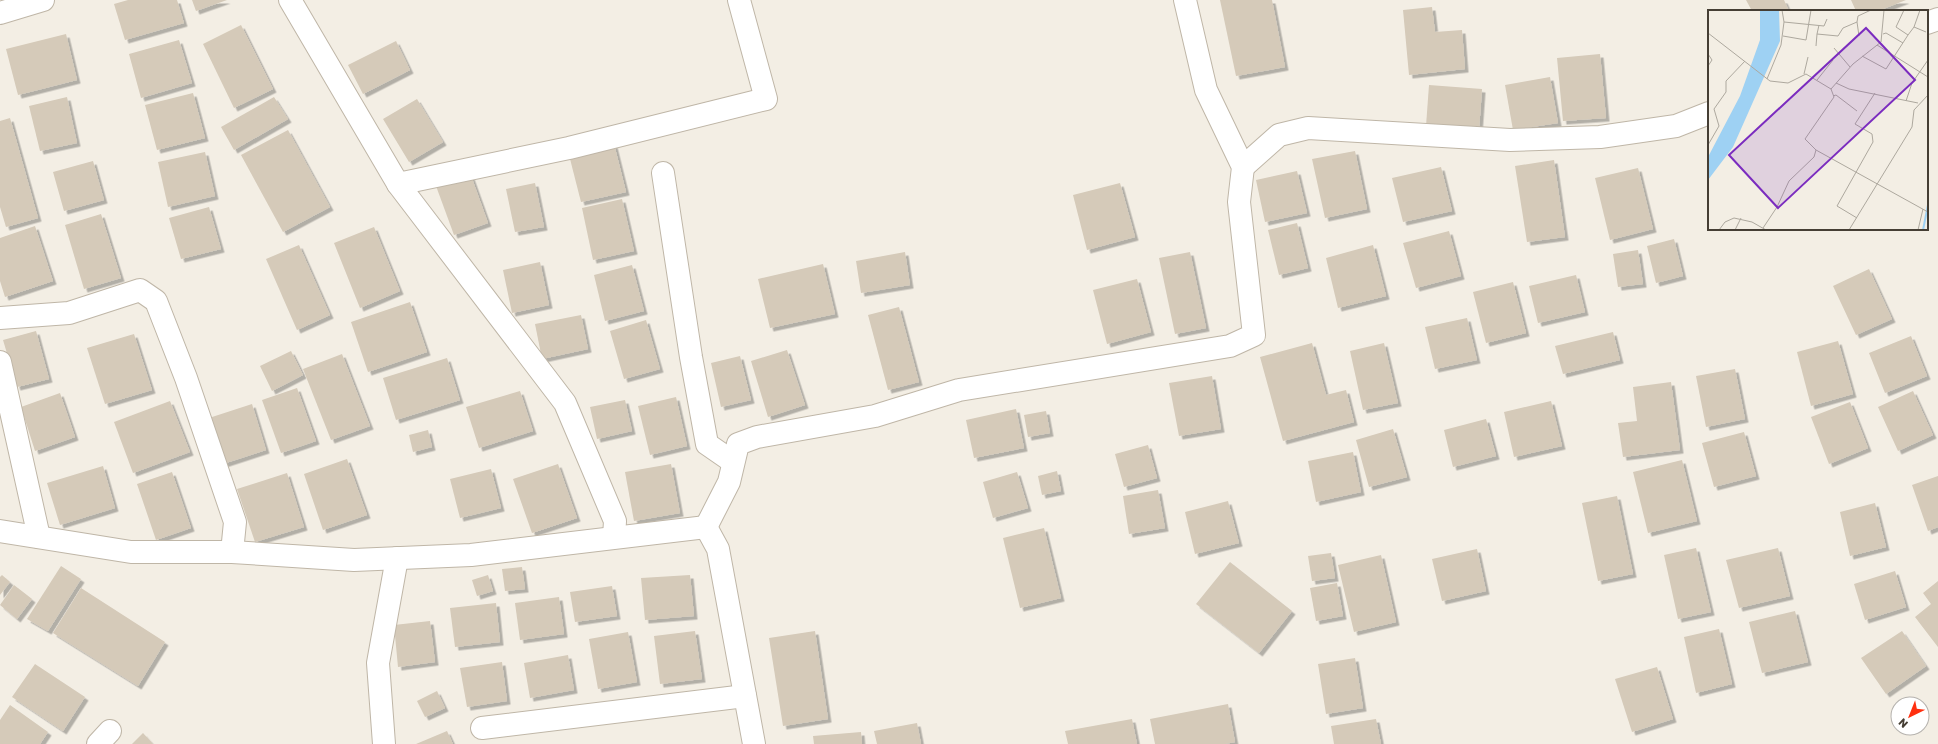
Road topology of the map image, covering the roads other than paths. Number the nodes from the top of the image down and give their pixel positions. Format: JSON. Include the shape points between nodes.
{"nodes":[{"id":1,"x":43,"y":0,"type":"edge"},
{"id":2,"x":290,"y":0,"type":"edge"},
{"id":3,"x":739,"y":0,"type":"edge"},
{"id":4,"x":1185,"y":0,"type":"edge"},
{"id":5,"x":0,"y":14,"type":"edge"},
{"id":6,"x":1938,"y":19,"type":"edge"},
{"id":7,"x":1928,"y":24,"type":"edge"},
{"id":8,"x":1708,"y":113,"type":"edge"},
{"id":9,"x":1243,"y":167,"type":"junction"},
{"id":10,"x":662,"y":173,"type":"dead end"},
{"id":11,"x":398,"y":184,"type":"junction"},
{"id":12,"x":0,"y":318,"type":"edge"},
{"id":13,"x":0,"y":362,"type":"edge"},
{"id":14,"x":733,"y":462,"type":"junction"},
{"id":15,"x":706,"y":527,"type":"junction"},
{"id":16,"x":0,"y":531,"type":"edge"},
{"id":17,"x":614,"y":536,"type":"junction"},
{"id":18,"x":39,"y":537,"type":"junction"},
{"id":19,"x":232,"y":552,"type":"junction"},
{"id":20,"x":397,"y":558,"type":"junction"},
{"id":21,"x":745,"y":696,"type":"junction"},
{"id":22,"x":482,"y":728,"type":"dead end"},
{"id":23,"x":384,"y":744,"type":"edge"},
{"id":24,"x":754,"y":744,"type":"edge"}],
"edges":[{"from":1,"to":5,"type":"street"},
{"from":2,"to":11,"type":"street"},
{"from":3,"to":11,"type":"street","via":[[766,99],[570,148]]},
{"from":4,"to":9,"type":"street","via":[[1206,90]]},
{"from":6,"to":7,"type":"street"},
{"from":8,"to":9,"type":"street","via":[[1676,126],[1600,137],[1510,140],[1308,128],[1279,135]]},
{"from":9,"to":14,"type":"street","via":[[1239,202],[1254,335],[1230,346],[959,390],[875,416],[757,437],[738,444]]},
{"from":10,"to":14,"type":"street","via":[[707,444]]},
{"from":11,"to":17,"type":"street","via":[[565,403],[615,521]]},
{"from":12,"to":19,"type":"street","via":[[69,313],[140,290],[156,301],[186,378],[235,522]]},
{"from":13,"to":18,"type":"street"},
{"from":14,"to":15,"type":"street","via":[[729,482]]},
{"from":15,"to":17,"type":"street"},
{"from":15,"to":21,"type":"street","via":[[718,549]]},
{"from":16,"to":18,"type":"street"},
{"from":17,"to":20,"type":"street","via":[[471,555]]},
{"from":18,"to":19,"type":"street","via":[[131,552]]},
{"from":19,"to":20,"type":"street","via":[[354,560]]},
{"from":20,"to":23,"type":"street","via":[[378,664]]},
{"from":21,"to":22,"type":"street"},
{"from":21,"to":24,"type":"street"}]}
